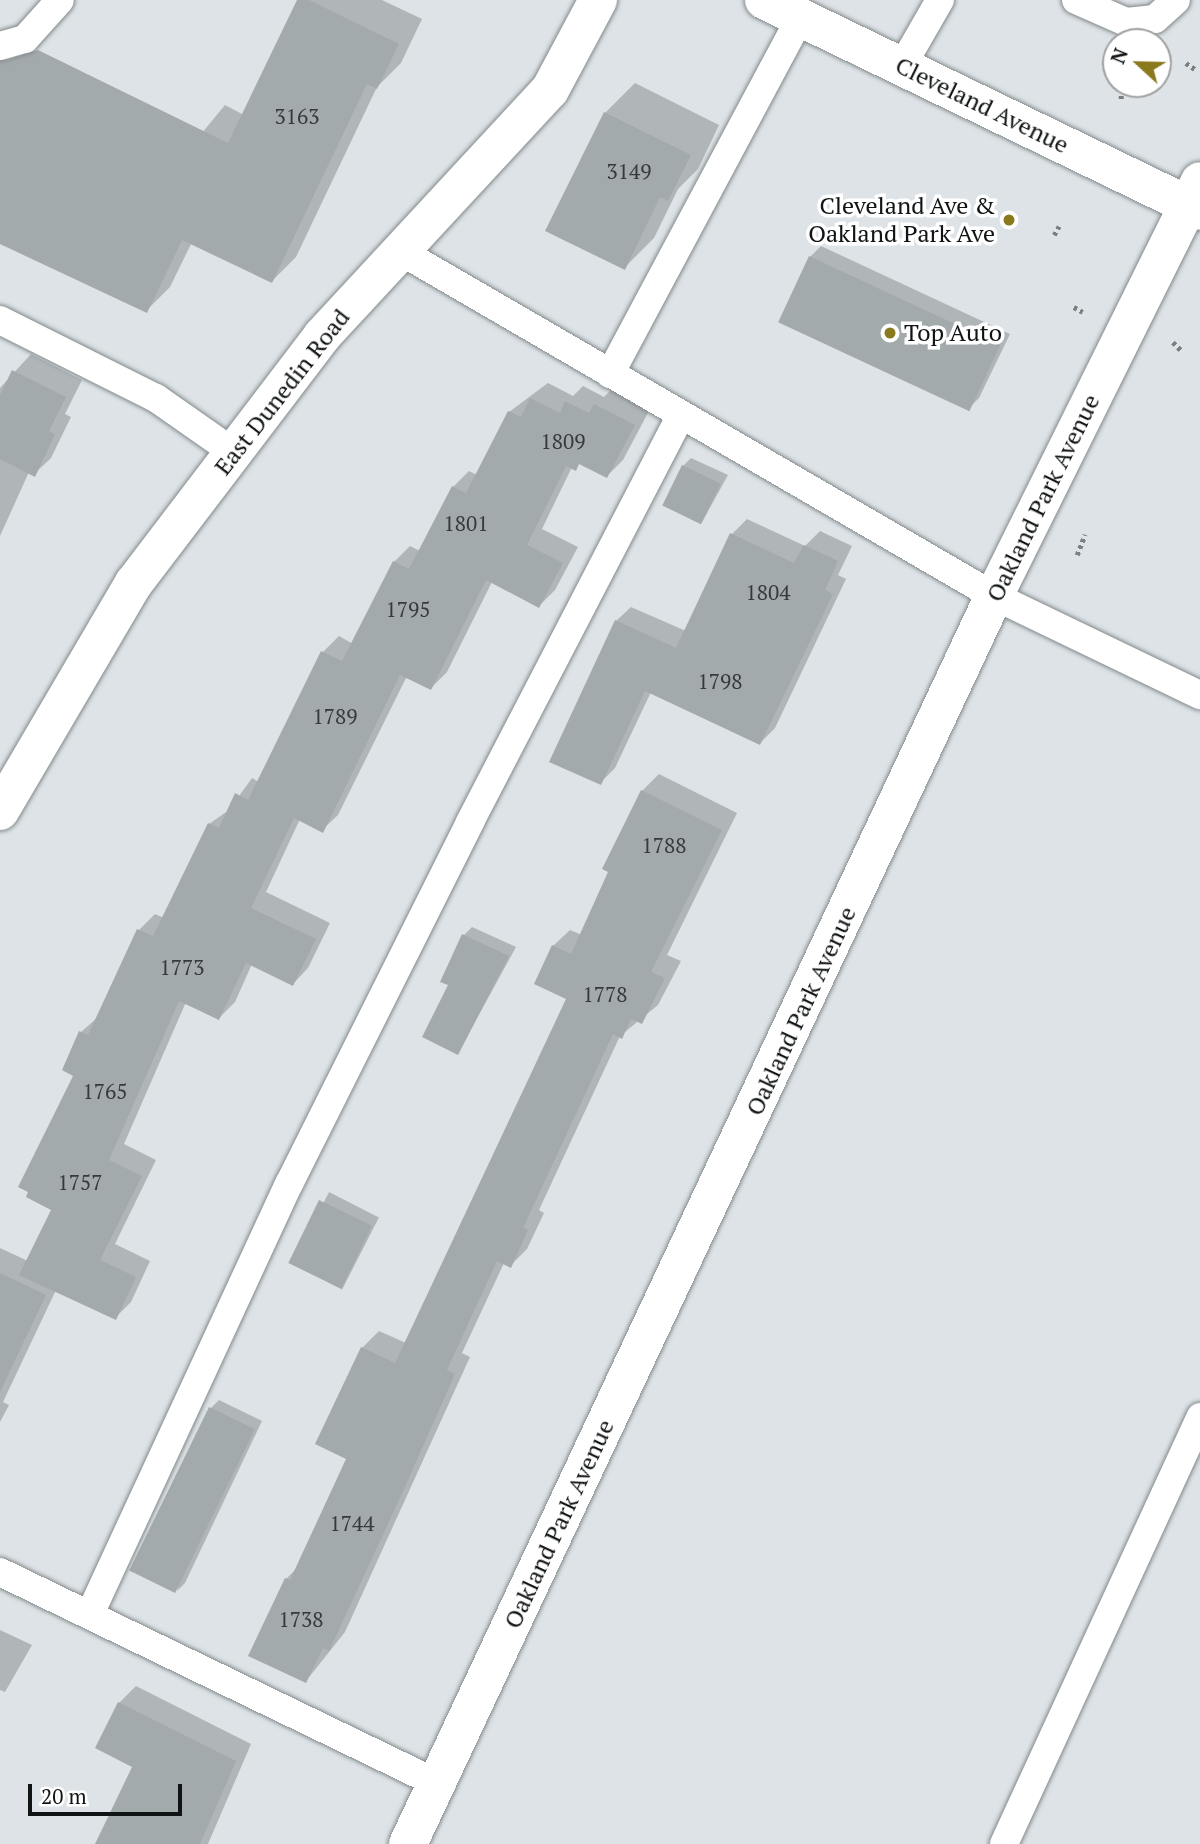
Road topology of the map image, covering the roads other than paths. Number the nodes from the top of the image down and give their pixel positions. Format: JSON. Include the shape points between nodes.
{"nodes":[{"id":1,"x":60,"y":0,"type":"edge"},
{"id":2,"x":598,"y":0,"type":"edge"},
{"id":3,"x":764,"y":0,"type":"edge"},
{"id":4,"x":940,"y":0,"type":"edge"},
{"id":5,"x":1076,"y":0,"type":"edge"},
{"id":6,"x":1176,"y":0,"type":"edge"},
{"id":7,"x":800,"y":18,"type":"junction"},
{"id":8,"x":0,"y":46,"type":"edge"},
{"id":9,"x":902,"y":66,"type":"junction"},
{"id":10,"x":1196,"y":199,"type":"edge"},
{"id":11,"x":400,"y":251,"type":"junction"},
{"id":12,"x":0,"y":320,"type":"edge"},
{"id":13,"x":610,"y":374,"type":"junction"},
{"id":14,"x":680,"y":417,"type":"junction"},
{"id":15,"x":233,"y":452,"type":"junction"},
{"id":16,"x":993,"y":596,"type":"junction"},
{"id":17,"x":1200,"y":695,"type":"edge"},
{"id":18,"x":0,"y":811,"type":"edge"},
{"id":19,"x":1200,"y":1417,"type":"edge"},
{"id":20,"x":0,"y":1572,"type":"edge"},
{"id":21,"x":90,"y":1614,"type":"junction"},
{"id":22,"x":437,"y":1783,"type":"junction"},
{"id":23,"x":408,"y":1844,"type":"edge"},
{"id":24,"x":1004,"y":1844,"type":"edge"}],
"edges":[{"from":1,"to":8,"type":"lane","via":[[25,39]]},
{"from":2,"to":11,"type":"main road","name":"East Dunedin Road","via":[[550,90]]},
{"from":3,"to":7,"type":"main road","name":"Cleveland Avenue"},
{"from":4,"to":9,"type":"lane"},
{"from":5,"to":6,"type":"lane","via":[[1126,22],[1155,19]]},
{"from":7,"to":9,"type":"main road","name":"Cleveland Avenue"},
{"from":7,"to":13,"type":"lane"},
{"from":9,"to":10,"type":"main road","name":"Cleveland Avenue"},
{"from":10,"to":16,"type":"main road","name":"Oakland Park Avenue"},
{"from":11,"to":13,"type":"lane"},
{"from":11,"to":15,"type":"main road","name":"East Dunedin Road","via":[[322,336]]},
{"from":12,"to":15,"type":"lane","via":[[156,398]]},
{"from":13,"to":14,"type":"lane"},
{"from":14,"to":16,"type":"lane"},
{"from":14,"to":21,"type":"lane","via":[[289,1184]]},
{"from":15,"to":18,"type":"main road","name":"East Dunedin Road","via":[[134,583]]},
{"from":16,"to":17,"type":"lane"},
{"from":16,"to":22,"type":"main road","name":"Oakland Park Avenue"},
{"from":19,"to":24,"type":"lane"},
{"from":20,"to":21,"type":"lane"},
{"from":21,"to":22,"type":"lane"},
{"from":22,"to":23,"type":"main road","name":"Oakland Park Avenue"}]}
